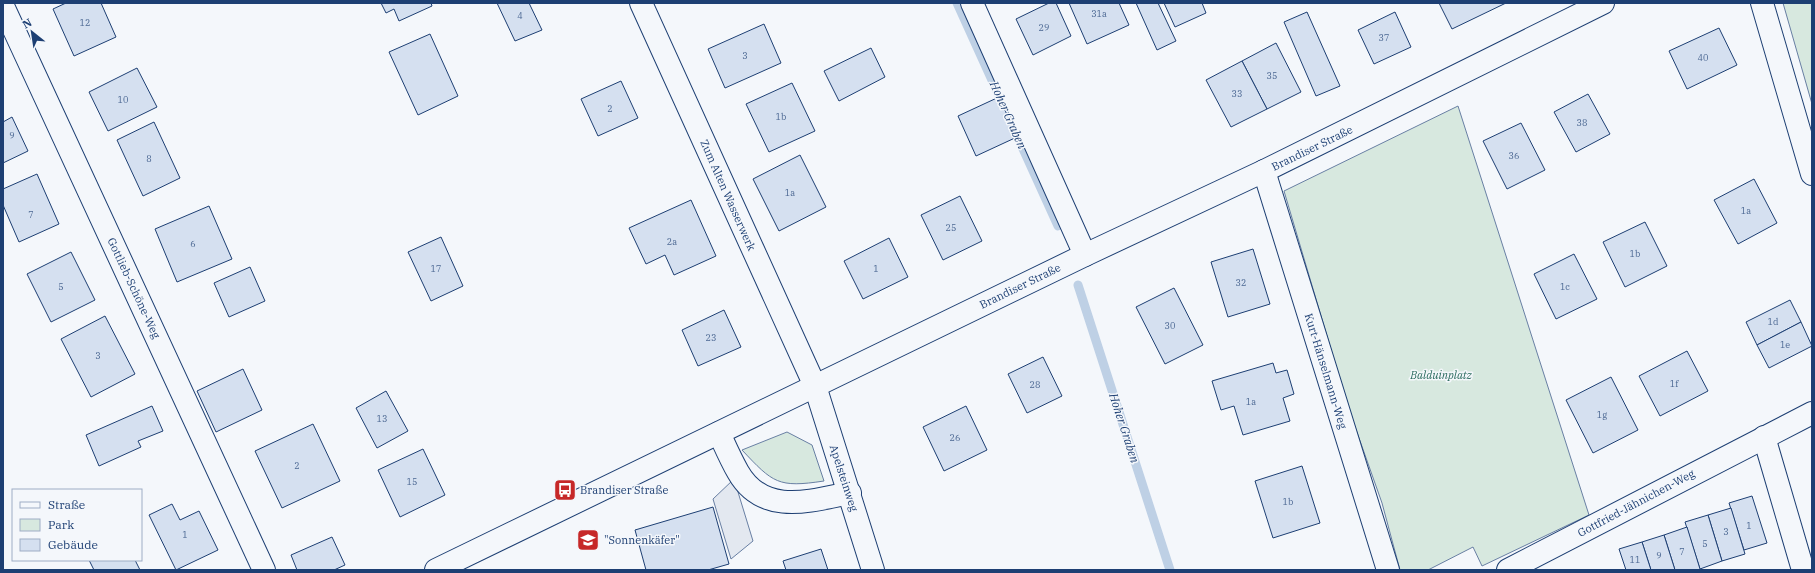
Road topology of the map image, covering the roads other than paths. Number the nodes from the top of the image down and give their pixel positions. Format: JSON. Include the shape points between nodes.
{"nodes":[{"id":1,"x":641,"y":3,"type":"edge"},
{"id":2,"x":972,"y":3,"type":"edge"},
{"id":3,"x":1603,"y":3,"type":"edge"},
{"id":4,"x":1762,"y":3,"type":"edge"},
{"id":5,"x":3,"y":6,"type":"edge"},
{"id":6,"x":1264,"y":171,"type":"junction"},
{"id":7,"x":1812,"y":174,"type":"edge"},
{"id":8,"x":1085,"y":255,"type":"junction"},
{"id":9,"x":815,"y":386,"type":"junction"},
{"id":10,"x":1812,"y":413,"type":"edge"},
{"id":11,"x":719,"y":433,"type":"junction"},
{"id":12,"x":1764,"y":437,"type":"junction"},
{"id":13,"x":850,"y":493,"type":"junction"},
{"id":14,"x":264,"y":570,"type":"edge"},
{"id":15,"x":436,"y":570,"type":"edge"},
{"id":16,"x":873,"y":570,"type":"edge"},
{"id":17,"x":1388,"y":570,"type":"edge"},
{"id":18,"x":1508,"y":570,"type":"edge"},
{"id":19,"x":1803,"y":570,"type":"edge"}],
"edges":[{"from":1,"to":9,"type":"street","name":"Zum Alten Wasserwerk"},
{"from":2,"to":8,"type":"street"},
{"from":3,"to":6,"type":"street","name":"Brandiser Straße"},
{"from":4,"to":7,"type":"street"},
{"from":5,"to":14,"type":"street","name":"Gottlieb-Schöne-Weg"},
{"from":6,"to":8,"type":"street","name":"Brandiser Straße"},
{"from":6,"to":17,"type":"street","name":"Kurt-Hänselmann-Weg"},
{"from":8,"to":9,"type":"street","name":"Brandiser Straße"},
{"from":9,"to":11,"type":"street","name":"Brandiser Straße"},
{"from":9,"to":13,"type":"street","name":"Apelsteinweg"},
{"from":10,"to":12,"type":"street","name":"Gottfried-Jähnichen-Weg"},
{"from":11,"to":13,"type":"street","via":[[738,473],[759,496],[780,502],[803,503]]},
{"from":11,"to":15,"type":"street","name":"Brandiser Straße"},
{"from":12,"to":18,"type":"street","name":"Gottfried-Jähnichen-Weg"},
{"from":12,"to":19,"type":"street"},
{"from":13,"to":16,"type":"street","name":"Apelsteinweg"}]}
